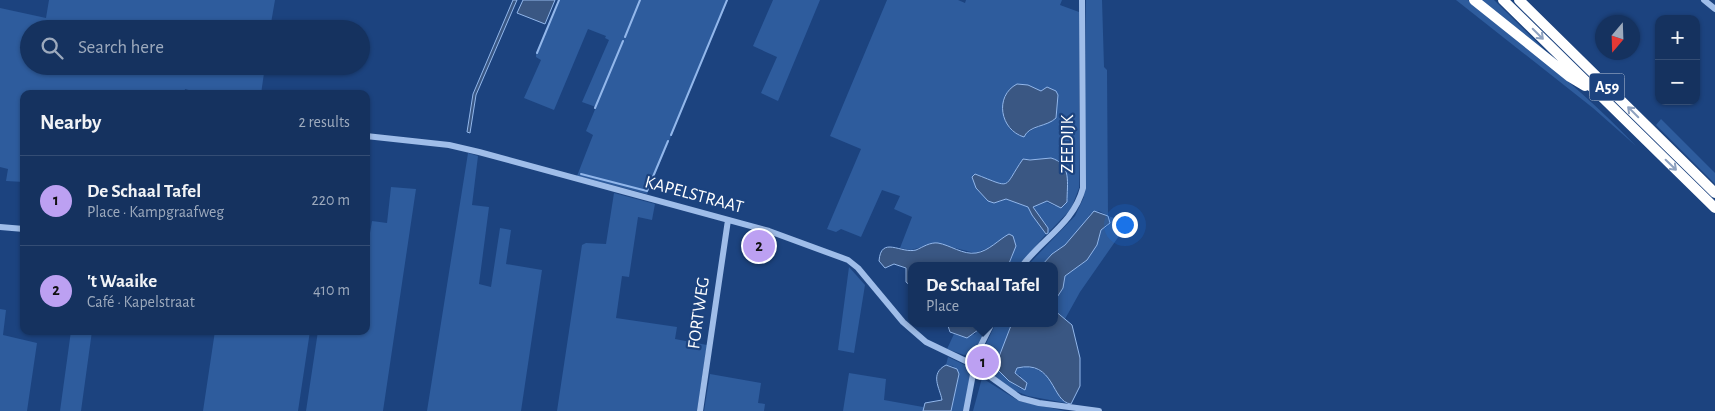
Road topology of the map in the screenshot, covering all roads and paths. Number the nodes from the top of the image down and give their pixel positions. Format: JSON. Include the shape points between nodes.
{"nodes":[{"id":1,"x":1082,"y":0,"type":"edge"},
{"id":2,"x":1474,"y":0,"type":"edge"},
{"id":3,"x":1503,"y":0,"type":"edge"},
{"id":4,"x":1519,"y":0,"type":"edge"},
{"id":5,"x":1528,"y":0,"type":"edge"},
{"id":6,"x":1704,"y":0,"type":"edge"},
{"id":7,"x":1715,"y":9,"type":"edge"},
{"id":8,"x":1547,"y":28,"type":"junction"},
{"id":9,"x":1599,"y":94,"type":"junction"},
{"id":10,"x":370,"y":137,"type":"edge"},
{"id":11,"x":1715,"y":194,"type":"edge"},
{"id":12,"x":1715,"y":208,"type":"edge"},
{"id":13,"x":728,"y":220,"type":"junction"},
{"id":14,"x":0,"y":227,"type":"edge"},
{"id":15,"x":20,"y":229,"type":"edge"},
{"id":16,"x":1026,"y":262,"type":"edge"},
{"id":17,"x":908,"y":326,"type":"edge"},
{"id":18,"x":909,"y":327,"type":"edge"},
{"id":19,"x":990,"y":327,"type":"edge"},
{"id":20,"x":974,"y":365,"type":"junction"},
{"id":21,"x":700,"y":411,"type":"edge"},
{"id":22,"x":966,"y":411,"type":"edge"},
{"id":23,"x":1100,"y":411,"type":"edge"}],
"edges":[{"from":1,"to":16,"type":"street","name":"ZEEDIJK","via":[[1083,188],[1078,204],[1067,220]]},
{"from":2,"to":9,"type":"highway","number":"A59","via":[[1570,77]]},
{"from":3,"to":9,"type":"highway","number":"A59","one_way":true},
{"from":4,"to":8,"type":"highway","number":"A59"},
{"from":5,"to":8,"type":"highway","number":"A59"},
{"from":6,"to":7,"type":"street"},
{"from":11,"to":8,"type":"highway","number":"A59","one_way":true},
{"from":9,"to":12,"type":"highway","number":"A59","one_way":true},
{"from":10,"to":13,"type":"street","name":"KAPELSTRAAT","via":[[470,150]]},
{"from":13,"to":17,"type":"street","name":"KAPELSTRAAT","via":[[784,236],[848,260]]},
{"from":13,"to":21,"type":"street","name":"FORTWEG"},
{"from":14,"to":15,"type":"street"},
{"from":18,"to":20,"type":"street","name":"KAPELSTRAAT","via":[[918,337]]},
{"from":19,"to":20,"type":"street"},
{"from":20,"to":22,"type":"street"},
{"from":20,"to":23,"type":"street","name":"KAPELSTRAAT","via":[[1007,390],[1030,401]]}]}
